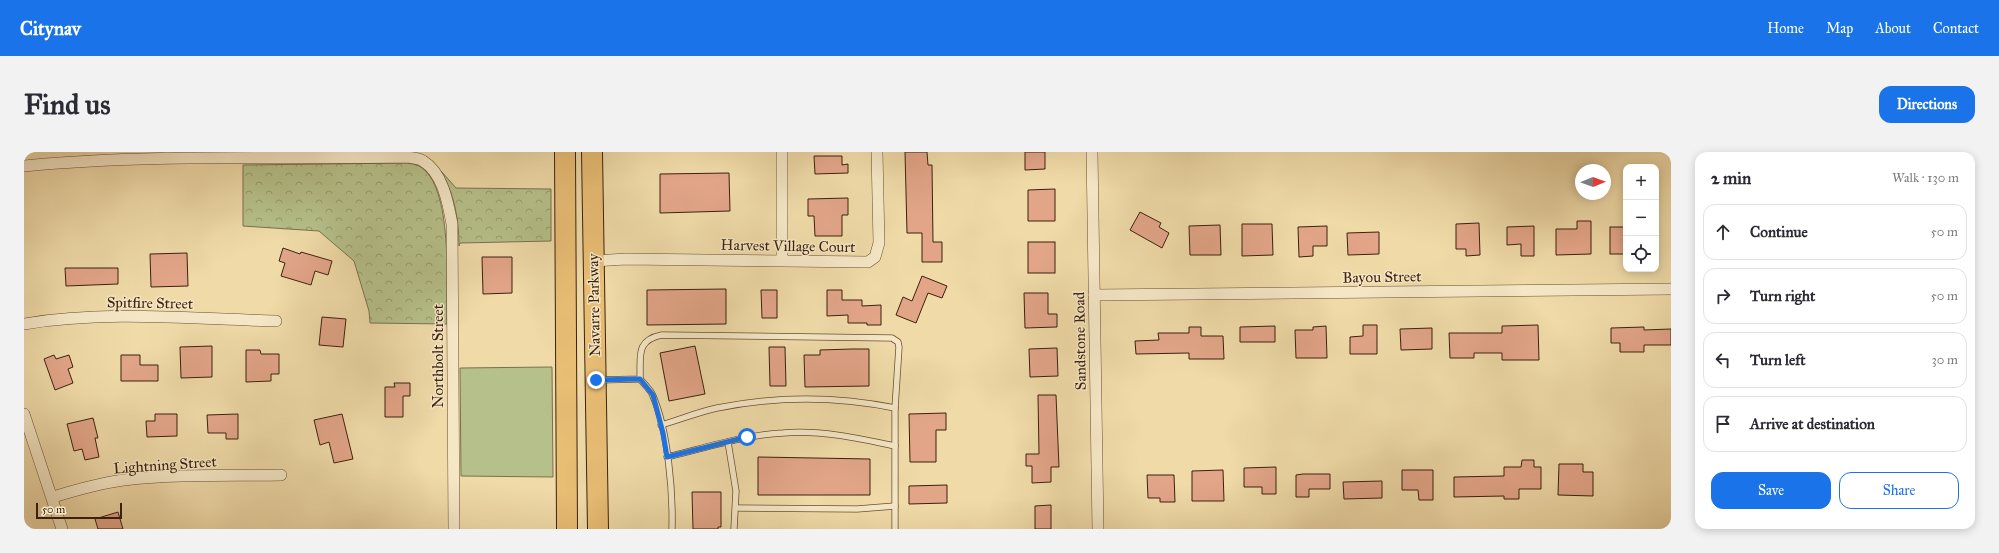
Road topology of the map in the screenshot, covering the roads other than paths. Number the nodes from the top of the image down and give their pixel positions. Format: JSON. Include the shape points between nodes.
{"nodes":[{"id":1,"x":565,"y":152,"type":"edge"},
{"id":2,"x":592,"y":152,"type":"edge"},
{"id":3,"x":782,"y":152,"type":"edge"},
{"id":4,"x":877,"y":152,"type":"edge"},
{"id":5,"x":1092,"y":152,"type":"edge"},
{"id":6,"x":24,"y":166,"type":"edge"},
{"id":7,"x":782,"y":260,"type":"junction"},
{"id":8,"x":594,"y":261,"type":"junction"},
{"id":9,"x":1671,"y":290,"type":"edge"},
{"id":10,"x":1094,"y":295,"type":"junction"},
{"id":11,"x":276,"y":321,"type":"dead end"},
{"id":12,"x":24,"y":324,"type":"edge"},
{"id":13,"x":566,"y":331,"type":"junction"},
{"id":14,"x":640,"y":379,"type":"junction"},
{"id":15,"x":596,"y":380,"type":"junction"},
{"id":16,"x":567,"y":389,"type":"junction"},
{"id":17,"x":895,"y":408,"type":"junction"},
{"id":18,"x":24,"y":414,"type":"edge"},
{"id":19,"x":661,"y":425,"type":"junction"},
{"id":20,"x":596,"y":434,"type":"junction"},
{"id":21,"x":728,"y":442,"type":"junction"},
{"id":22,"x":895,"y":446,"type":"junction"},
{"id":23,"x":667,"y":457,"type":"junction"},
{"id":24,"x":281,"y":475,"type":"dead end"},
{"id":25,"x":53,"y":497,"type":"junction"},
{"id":26,"x":895,"y":506,"type":"junction"},
{"id":27,"x":736,"y":508,"type":"junction"},
{"id":28,"x":62,"y":529,"type":"edge"},
{"id":29,"x":454,"y":529,"type":"edge"},
{"id":30,"x":567,"y":529,"type":"edge"},
{"id":31,"x":598,"y":529,"type":"edge"},
{"id":32,"x":672,"y":529,"type":"edge"},
{"id":33,"x":734,"y":529,"type":"edge"},
{"id":34,"x":895,"y":529,"type":"edge"},
{"id":35,"x":1098,"y":529,"type":"edge"}],
"edges":[{"from":1,"to":13,"type":"highway","name":"Navarre Parkway"},
{"from":2,"to":8,"type":"highway","name":"Navarre Parkway"},
{"from":3,"to":7,"type":"street"},
{"from":4,"to":7,"type":"street","name":"Harvest Village Court","via":[[878,250],[873,260]]},
{"from":5,"to":10,"type":"street","name":"Sandstone Road"},
{"from":6,"to":29,"type":"street","name":"Northbolt Street","via":[[173,159],[408,157],[422,160],[434,171],[441,184],[452,224]]},
{"from":7,"to":8,"type":"street","name":"Harvest Village Court"},
{"from":8,"to":15,"type":"highway","name":"Navarre Parkway"},
{"from":9,"to":10,"type":"street","name":"Bayou Street"},
{"from":10,"to":35,"type":"street","name":"Sandstone Road"},
{"from":11,"to":12,"type":"street","name":"Spitfire Street","via":[[108,317],[53,319]]},
{"from":13,"to":15,"type":"highway","via":[[583,367]]},
{"from":13,"to":16,"type":"highway","name":"Navarre Parkway"},
{"from":14,"to":15,"type":"lane"},
{"from":14,"to":17,"type":"lane","via":[[641,348],[650,337],[662,335],[892,338],[898,342]]},
{"from":14,"to":19,"type":"lane","via":[[653,395]]},
{"from":15,"to":20,"type":"highway","name":"Navarre Parkway"},
{"from":16,"to":20,"type":"highway","via":[[581,396]]},
{"from":16,"to":30,"type":"highway","name":"Navarre Parkway"},
{"from":17,"to":19,"type":"lane","via":[[816,398],[770,400],[716,408]]},
{"from":17,"to":22,"type":"lane"},
{"from":18,"to":25,"type":"street"},
{"from":19,"to":23,"type":"lane"},
{"from":20,"to":31,"type":"highway","name":"Navarre Parkway"},
{"from":21,"to":22,"type":"lane","via":[[784,432],[840,434]]},
{"from":21,"to":23,"type":"lane"},
{"from":21,"to":27,"type":"lane","via":[[736,491]]},
{"from":22,"to":26,"type":"lane"},
{"from":23,"to":32,"type":"lane","via":[[673,512]]},
{"from":24,"to":25,"type":"street","name":"Lightning Street","via":[[124,480]]},
{"from":25,"to":28,"type":"street"},
{"from":26,"to":27,"type":"lane","via":[[857,509]]},
{"from":26,"to":34,"type":"lane"},
{"from":27,"to":33,"type":"lane"}]}
